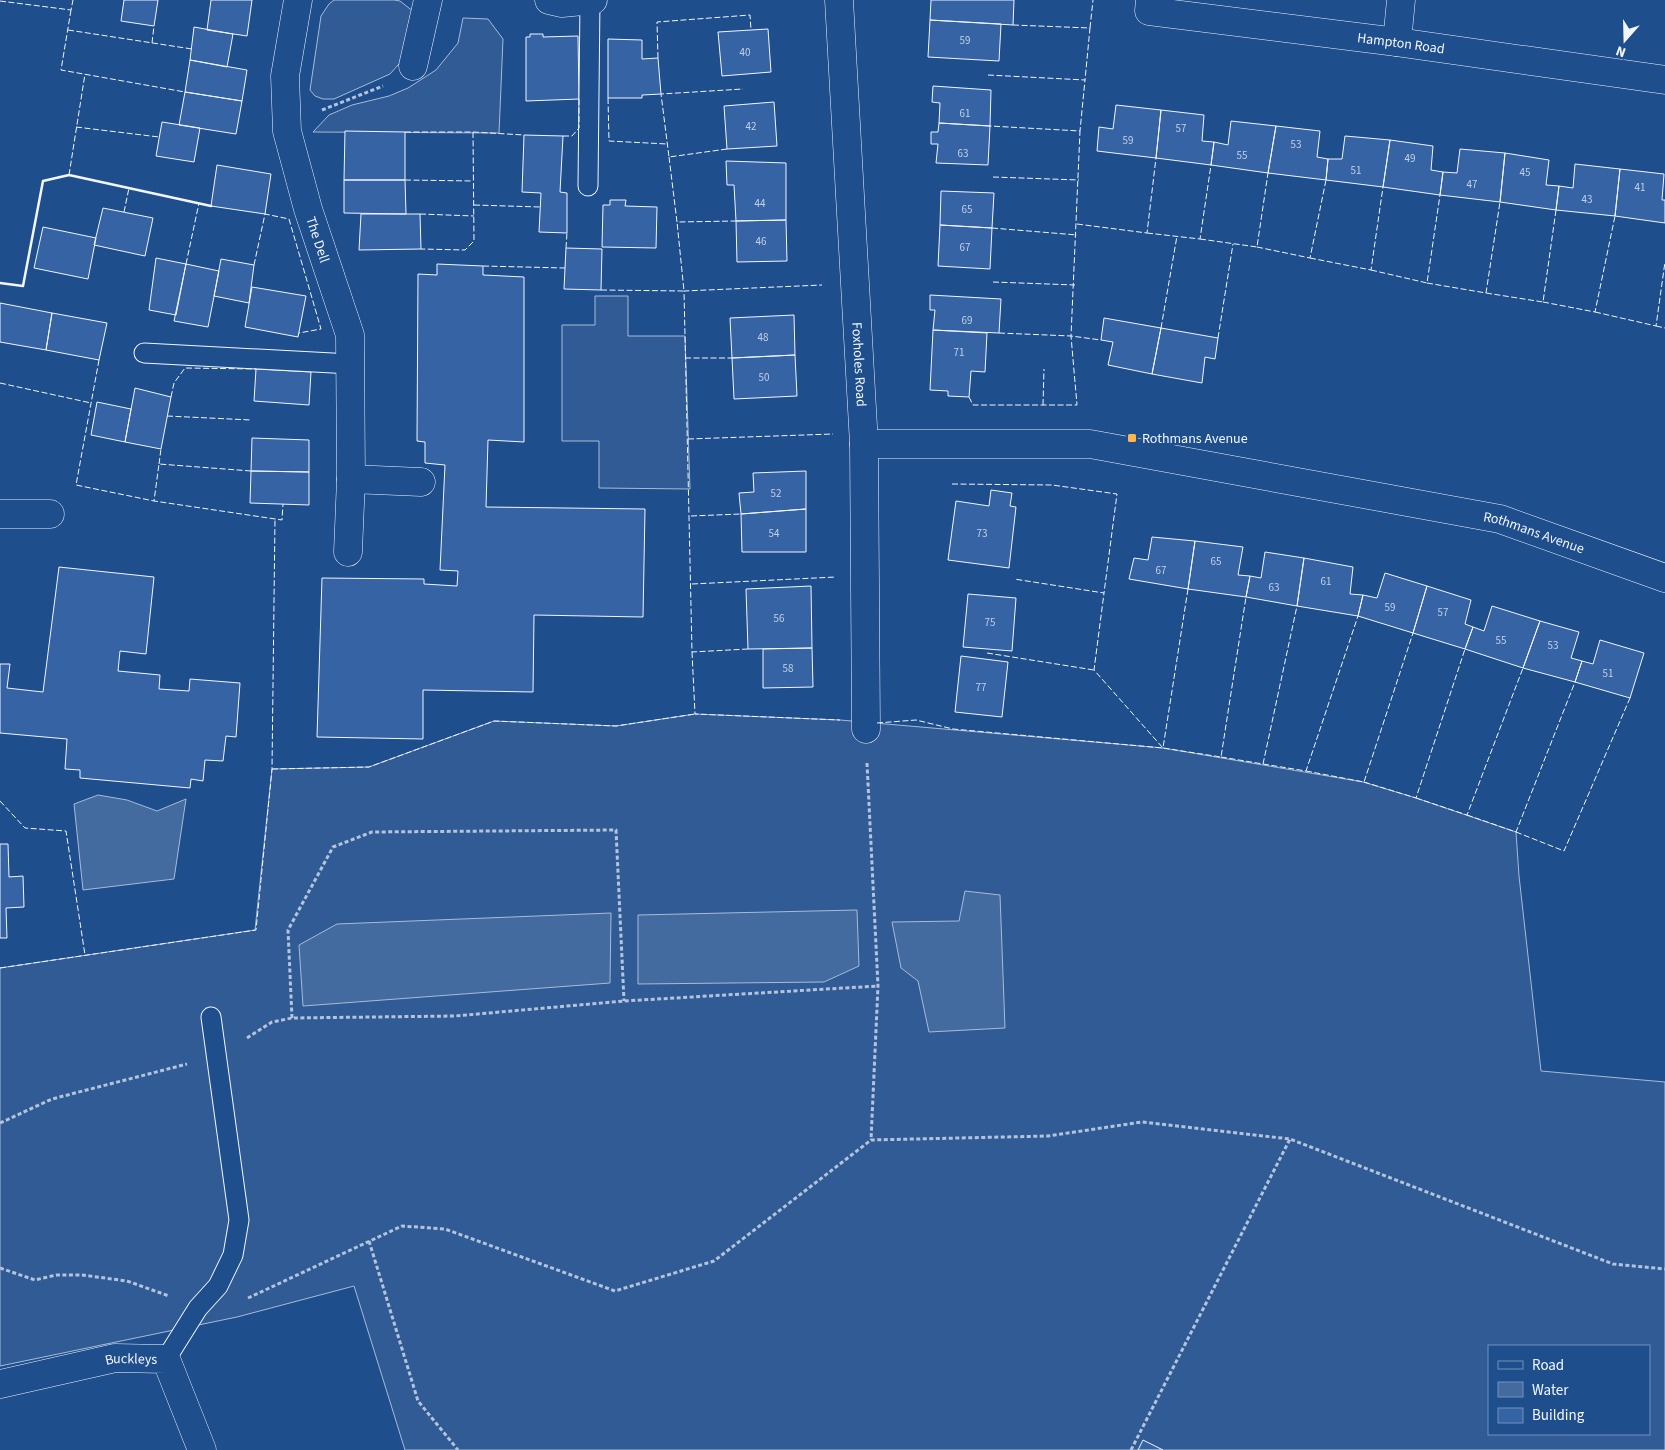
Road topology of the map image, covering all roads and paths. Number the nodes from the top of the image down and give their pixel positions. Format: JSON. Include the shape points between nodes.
{"nodes":[{"id":1,"x":298,"y":0,"type":"edge"},
{"id":2,"x":428,"y":0,"type":"edge"},
{"id":3,"x":549,"y":0,"type":"edge"},
{"id":4,"x":591,"y":0,"type":"edge"},
{"id":5,"x":839,"y":0,"type":"edge"},
{"id":6,"x":1150,"y":0,"type":"edge"},
{"id":7,"x":1401,"y":0,"type":"edge"},
{"id":8,"x":1397,"y":42,"type":"junction"},
{"id":9,"x":412,"y":66,"type":"joint"},
{"id":10,"x":1665,"y":80,"type":"edge"},
{"id":11,"x":287,"y":131,"type":"junction"},
{"id":12,"x":588,"y":186,"type":"dead end"},
{"id":13,"x":144,"y":353,"type":"dead end"},
{"id":14,"x":351,"y":364,"type":"junction"},
{"id":15,"x":864,"y":444,"type":"junction"},
{"id":16,"x":351,"y":479,"type":"junction"},
{"id":17,"x":421,"y":482,"type":"dead end"},
{"id":18,"x":0,"y":514,"type":"edge"},
{"id":19,"x":50,"y":514,"type":"dead end"},
{"id":20,"x":348,"y":552,"type":"dead end"},
{"id":21,"x":1665,"y":578,"type":"edge"},
{"id":22,"x":866,"y":729,"type":"dead end"},
{"id":23,"x":867,"y":762,"type":"dead end"},
{"id":24,"x":878,"y":986,"type":"junction"},
{"id":25,"x":624,"y":1000,"type":"junction"},
{"id":26,"x":210,"y":1017,"type":"dead end"},
{"id":27,"x":292,"y":1018,"type":"junction"},
{"id":28,"x":216,"y":1056,"type":"junction"},
{"id":29,"x":0,"y":1124,"type":"edge"},
{"id":30,"x":1290,"y":1139,"type":"junction"},
{"id":31,"x":871,"y":1140,"type":"junction"},
{"id":32,"x":369,"y":1241,"type":"junction"},
{"id":33,"x":0,"y":1268,"type":"edge"},
{"id":34,"x":1665,"y":1269,"type":"edge"},
{"id":35,"x":198,"y":1308,"type":"junction"},
{"id":36,"x":166,"y":1359,"type":"junction"},
{"id":37,"x":0,"y":1384,"type":"edge"},
{"id":38,"x":202,"y":1450,"type":"edge"},
{"id":39,"x":458,"y":1450,"type":"edge"},
{"id":40,"x":1131,"y":1450,"type":"edge"}],
"edges":[{"from":1,"to":11,"type":"street","name":"The Dell","via":[[285,76]]},
{"from":2,"to":9,"type":"street"},
{"from":3,"to":4,"type":"street","via":[[562,3]]},
{"from":4,"to":12,"type":"lane"},
{"from":5,"to":15,"type":"street","name":"Foxholes Road"},
{"from":6,"to":8,"type":"street","name":"Hampton Road","via":[[1149,11]]},
{"from":7,"to":8,"type":"street"},
{"from":8,"to":10,"type":"street","name":"Hampton Road"},
{"from":9,"to":11,"type":"path","via":[[394,82],[329,106]]},
{"from":11,"to":14,"type":"street","name":"The Dell","via":[[308,209],[350,335]]},
{"from":13,"to":14,"type":"lane"},
{"from":14,"to":16,"type":"street","name":"The Dell"},
{"from":15,"to":21,"type":"street","name":"Rothmans Avenue","via":[[1090,444],[1500,519]]},
{"from":15,"to":22,"type":"street","name":"Foxholes Road"},
{"from":16,"to":17,"type":"street"},
{"from":16,"to":20,"type":"street","name":"The Dell"},
{"from":18,"to":19,"type":"street"},
{"from":23,"to":24,"type":"path"},
{"from":24,"to":25,"type":"path"},
{"from":24,"to":31,"type":"path"},
{"from":25,"to":27,"type":"path","via":[[455,1016]]},
{"from":25,"to":27,"type":"path","via":[[616,830],[372,832],[333,847],[288,930]]},
{"from":26,"to":28,"type":"lane"},
{"from":27,"to":28,"type":"path","via":[[272,1022]]},
{"from":28,"to":29,"type":"path","via":[[52,1099]]},
{"from":28,"to":35,"type":"lane","via":[[240,1220],[233,1255],[218,1286]]},
{"from":30,"to":31,"type":"path","via":[[1142,1122],[1048,1136]]},
{"from":30,"to":34,"type":"path","via":[[1613,1264]]},
{"from":30,"to":40,"type":"path"},
{"from":31,"to":32,"type":"path","via":[[714,1260],[615,1291],[445,1229],[402,1226]]},
{"from":32,"to":35,"type":"path","via":[[210,1316]]},
{"from":32,"to":39,"type":"path","via":[[418,1400]]},
{"from":33,"to":35,"type":"path","via":[[35,1280],[56,1275],[82,1275],[127,1281]]},
{"from":35,"to":36,"type":"lane"},
{"from":36,"to":37,"type":"street","name":"Buckleys","via":[[115,1358]]},
{"from":36,"to":38,"type":"street","name":"Buckleys"}]}
